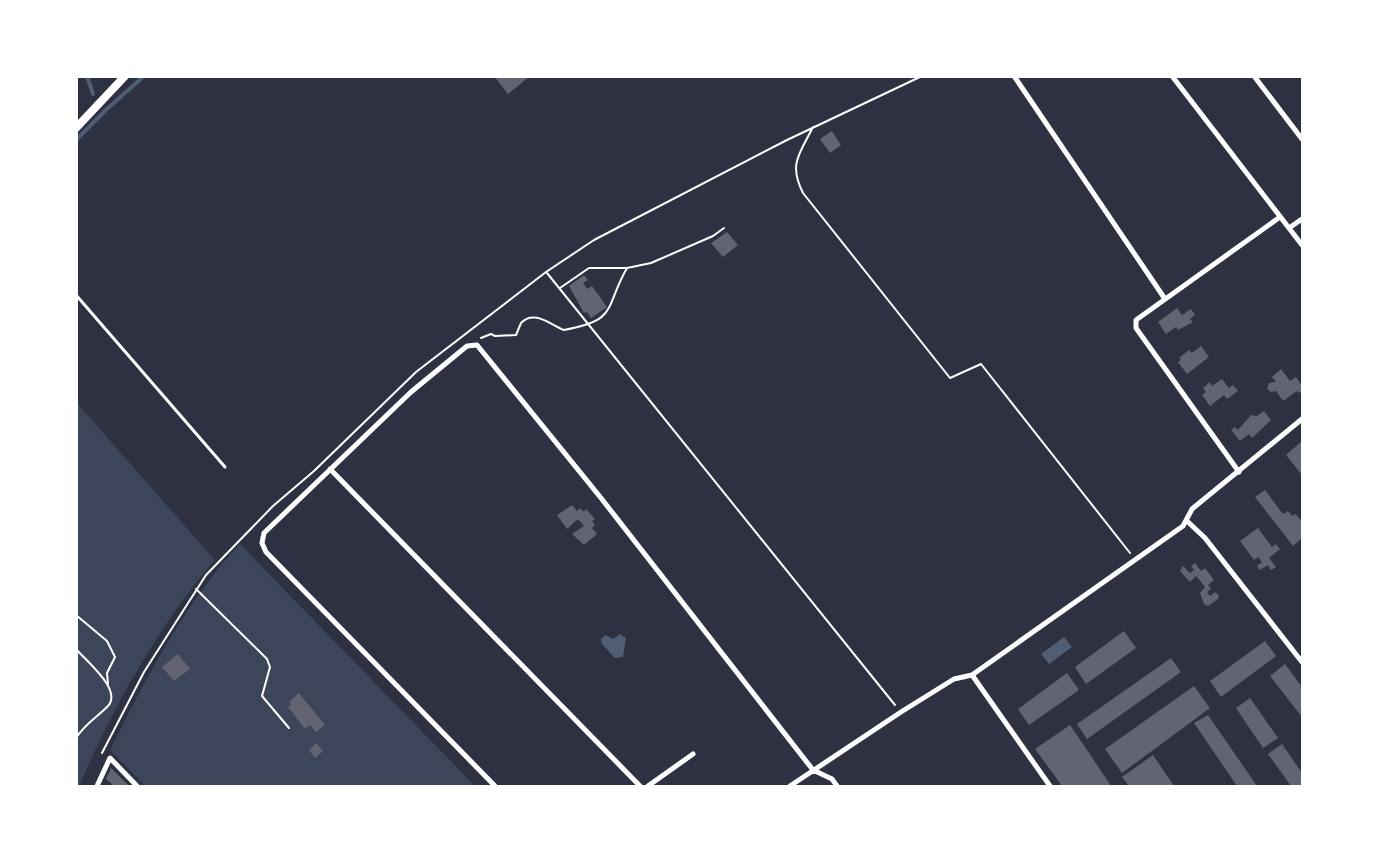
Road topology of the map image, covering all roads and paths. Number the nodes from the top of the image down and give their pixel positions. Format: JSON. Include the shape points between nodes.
{"nodes":[{"id":1,"x":125,"y":76,"type":"edge"},
{"id":2,"x":922,"y":76,"type":"edge"},
{"id":3,"x":1014,"y":76,"type":"edge"},
{"id":4,"x":1172,"y":76,"type":"edge"},
{"id":5,"x":1254,"y":76,"type":"edge"},
{"id":6,"x":813,"y":127,"type":"junction"},
{"id":7,"x":76,"y":128,"type":"edge"},
{"id":8,"x":1302,"y":139,"type":"edge"},
{"id":9,"x":1280,"y":217,"type":"junction"},
{"id":10,"x":1302,"y":219,"type":"edge"},
{"id":11,"x":724,"y":228,"type":"dead end"},
{"id":12,"x":1289,"y":228,"type":"junction"},
{"id":13,"x":1302,"y":245,"type":"edge"},
{"id":14,"x":627,"y":268,"type":"junction"},
{"id":15,"x":546,"y":272,"type":"junction"},
{"id":16,"x":560,"y":288,"type":"junction"},
{"id":17,"x":76,"y":295,"type":"edge"},
{"id":18,"x":1165,"y":299,"type":"junction"},
{"id":19,"x":589,"y":324,"type":"junction"},
{"id":20,"x":477,"y":345,"type":"junction"},
{"id":21,"x":1302,"y":419,"type":"edge"},
{"id":22,"x":225,"y":467,"type":"dead end"},
{"id":23,"x":330,"y":469,"type":"junction"},
{"id":24,"x":1239,"y":472,"type":"junction"},
{"id":25,"x":1187,"y":520,"type":"junction"},
{"id":26,"x":1135,"y":559,"type":"junction"},
{"id":27,"x":196,"y":589,"type":"junction"},
{"id":28,"x":76,"y":615,"type":"edge"},
{"id":29,"x":76,"y":649,"type":"edge"},
{"id":30,"x":1302,"y":662,"type":"edge"},
{"id":31,"x":972,"y":675,"type":"junction"},
{"id":32,"x":108,"y":684,"type":"junction"},
{"id":33,"x":901,"y":712,"type":"junction"},
{"id":34,"x":290,"y":728,"type":"dead end"},
{"id":35,"x":76,"y":738,"type":"edge"},
{"id":36,"x":693,"y":754,"type":"dead end"},
{"id":37,"x":100,"y":757,"type":"dead end"},
{"id":38,"x":813,"y":770,"type":"junction"},
{"id":39,"x":97,"y":786,"type":"edge"},
{"id":40,"x":137,"y":786,"type":"edge"},
{"id":41,"x":495,"y":786,"type":"edge"},
{"id":42,"x":640,"y":786,"type":"edge"},
{"id":43,"x":648,"y":786,"type":"edge"},
{"id":44,"x":790,"y":786,"type":"edge"},
{"id":45,"x":837,"y":786,"type":"edge"},
{"id":46,"x":1050,"y":786,"type":"edge"}],
"edges":[{"from":1,"to":7,"type":"main road"},
{"from":2,"to":6,"type":"path"},
{"from":3,"to":18,"type":"street"},
{"from":4,"to":9,"type":"street"},
{"from":5,"to":8,"type":"street"},
{"from":6,"to":15,"type":"path","via":[[594,240]]},
{"from":6,"to":26,"type":"path","via":[[796,160],[796,176],[803,193],[950,378],[981,364]]},
{"from":9,"to":12,"type":"street"},
{"from":9,"to":18,"type":"street"},
{"from":10,"to":12,"type":"street"},
{"from":11,"to":14,"type":"path","via":[[663,259]]},
{"from":12,"to":13,"type":"street"},
{"from":14,"to":16,"type":"path","via":[[595,266]]},
{"from":14,"to":19,"type":"path","via":[[607,313]]},
{"from":15,"to":16,"type":"path"},
{"from":15,"to":27,"type":"path","via":[[410,378],[231,546]]},
{"from":16,"to":19,"type":"path"},
{"from":17,"to":22,"type":"lane"},
{"from":18,"to":24,"type":"street","via":[[1136,320],[1136,328]]},
{"from":19,"to":20,"type":"path","via":[[564,330],[549,320],[525,319],[516,335],[485,335]]},
{"from":19,"to":33,"type":"path"},
{"from":20,"to":23,"type":"street","via":[[467,346],[411,392]]},
{"from":20,"to":38,"type":"street"},
{"from":21,"to":24,"type":"street"},
{"from":23,"to":41,"type":"street","via":[[264,533],[262,543],[266,552]]},
{"from":23,"to":42,"type":"street"},
{"from":24,"to":25,"type":"street","via":[[1192,508]]},
{"from":25,"to":26,"type":"street"},
{"from":25,"to":30,"type":"street"},
{"from":26,"to":31,"type":"street"},
{"from":27,"to":34,"type":"path","via":[[267,659],[270,667],[262,696]]},
{"from":27,"to":37,"type":"path","via":[[144,672]]},
{"from":28,"to":32,"type":"path","via":[[111,646],[115,657],[107,673]]},
{"from":29,"to":32,"type":"path"},
{"from":31,"to":33,"type":"street","via":[[954,679]]},
{"from":31,"to":46,"type":"street"},
{"from":32,"to":35,"type":"path","via":[[112,693],[109,705]]},
{"from":33,"to":38,"type":"street"},
{"from":36,"to":43,"type":"street"},
{"from":38,"to":44,"type":"street"},
{"from":38,"to":45,"type":"street","via":[[832,779]]},
{"from":39,"to":40,"type":"street","via":[[110,758]]}]}
